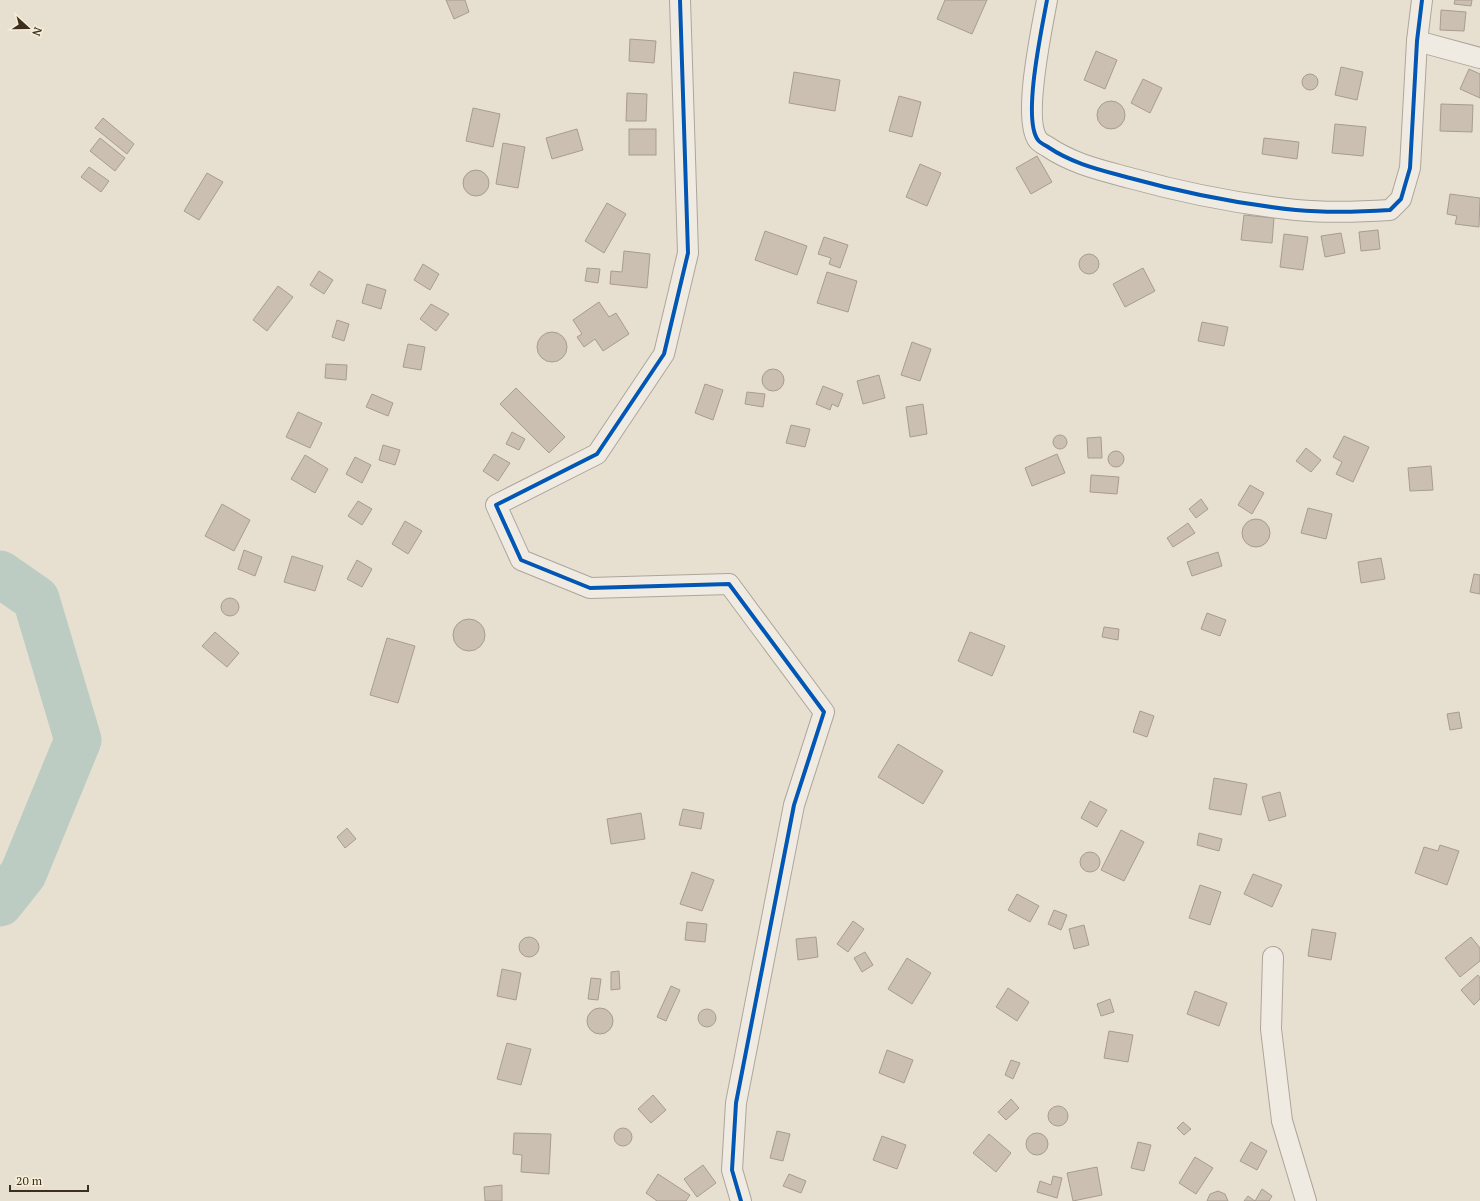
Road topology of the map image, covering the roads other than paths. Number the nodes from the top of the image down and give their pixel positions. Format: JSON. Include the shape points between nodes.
{"nodes":[{"id":1,"x":680,"y":0,"type":"edge"},
{"id":2,"x":1047,"y":0,"type":"edge"},
{"id":3,"x":1422,"y":0,"type":"edge"},
{"id":4,"x":1417,"y":41,"type":"junction"},
{"id":5,"x":1480,"y":58,"type":"edge"},
{"id":6,"x":1273,"y":957,"type":"dead end"},
{"id":7,"x":741,"y":1201,"type":"edge"},
{"id":8,"x":1306,"y":1201,"type":"edge"}],
"edges":[{"from":1,"to":7,"type":"street","via":[[688,253],[664,354],[597,454],[496,505],[521,560],[590,588],[729,584],[824,712],[794,805],[736,1103],[732,1170]]},
{"from":2,"to":4,"type":"street","via":[[1032,95],[1032,128],[1038,141],[1068,159],[1089,167],[1174,190],[1296,210],[1390,210],[1401,199],[1410,168]]},
{"from":3,"to":4,"type":"street"},
{"from":4,"to":5,"type":"street"},
{"from":6,"to":8,"type":"street","via":[[1272,1029],[1282,1121]]}]}
